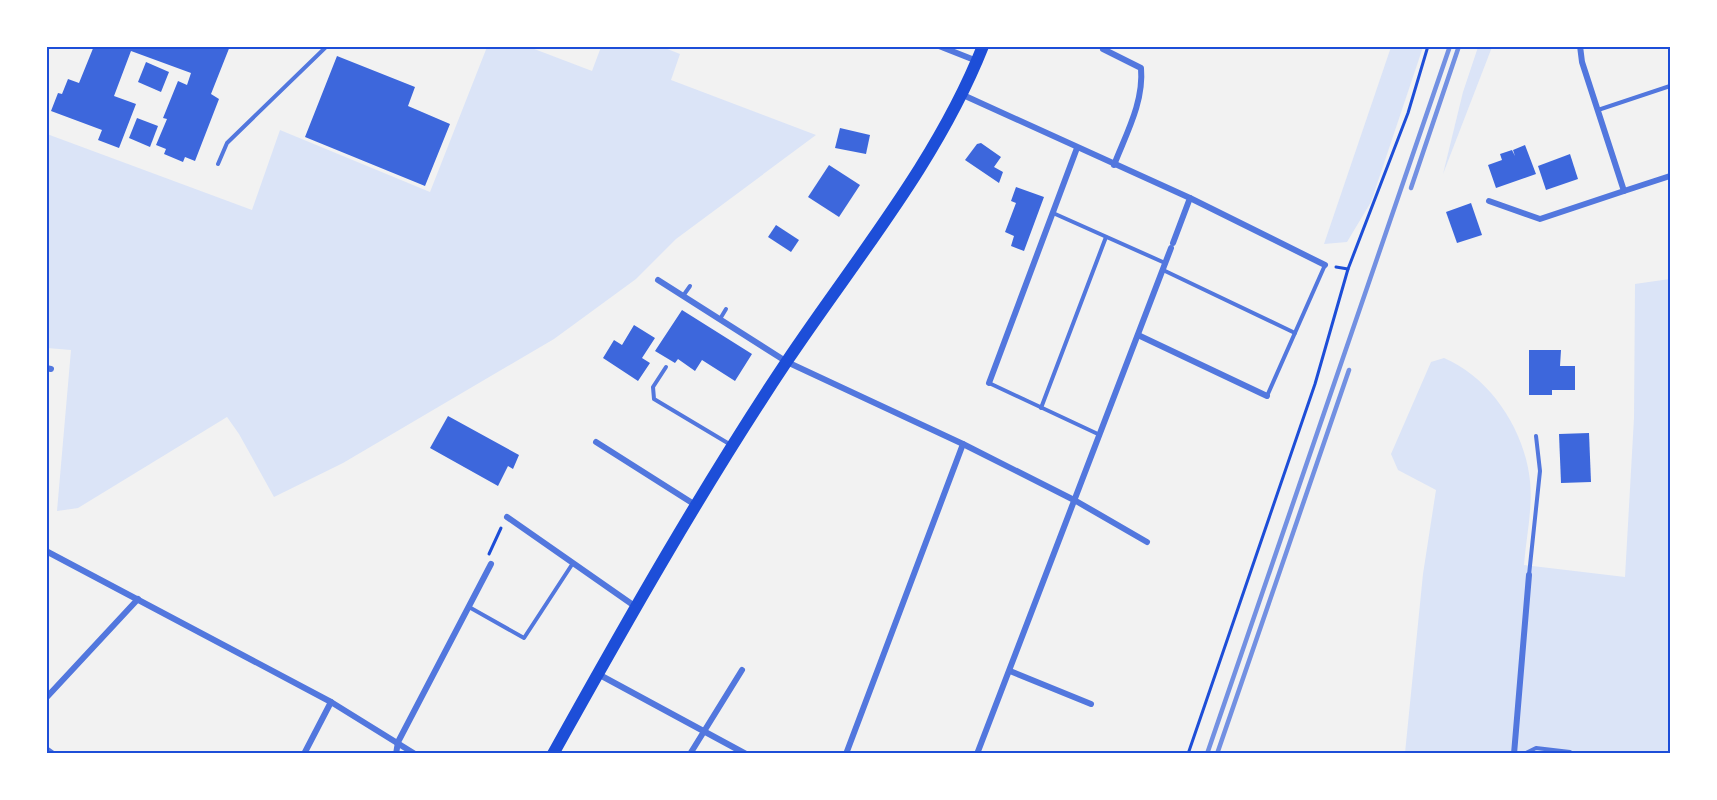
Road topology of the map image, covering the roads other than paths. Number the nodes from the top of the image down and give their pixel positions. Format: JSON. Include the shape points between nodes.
{"nodes":[{"id":1,"x":327,"y":46,"type":"edge"},
{"id":2,"x":939,"y":46,"type":"edge"},
{"id":3,"x":983,"y":46,"type":"edge"},
{"id":4,"x":1580,"y":46,"type":"edge"},
{"id":5,"x":1103,"y":49,"type":"dead end"},
{"id":6,"x":978,"y":61,"type":"junction"},
{"id":7,"x":1671,"y":86,"type":"edge"},
{"id":8,"x":963,"y":95,"type":"junction"},
{"id":9,"x":1598,"y":110,"type":"junction"},
{"id":10,"x":1077,"y":148,"type":"junction"},
{"id":11,"x":218,"y":164,"type":"dead end"},
{"id":12,"x":1114,"y":165,"type":"junction"},
{"id":13,"x":1671,"y":176,"type":"edge"},
{"id":14,"x":1624,"y":191,"type":"junction"},
{"id":15,"x":1190,"y":198,"type":"junction"},
{"id":16,"x":1489,"y":201,"type":"dead end"},
{"id":17,"x":1053,"y":213,"type":"junction"},
{"id":18,"x":1106,"y":237,"type":"junction"},
{"id":19,"x":1325,"y":265,"type":"joint"},
{"id":20,"x":1164,"y":267,"type":"junction"},
{"id":21,"x":658,"y":280,"type":"dead end"},
{"id":22,"x":690,"y":286,"type":"dead end"},
{"id":23,"x":683,"y":296,"type":"junction"},
{"id":24,"x":726,"y":309,"type":"dead end"},
{"id":25,"x":720,"y":319,"type":"junction"},
{"id":26,"x":1295,"y":333,"type":"junction"},
{"id":27,"x":1138,"y":335,"type":"junction"},
{"id":28,"x":787,"y":362,"type":"junction"},
{"id":29,"x":666,"y":367,"type":"dead end"},
{"id":30,"x":989,"y":383,"type":"joint"},
{"id":31,"x":1267,"y":396,"type":"joint"},
{"id":32,"x":1041,"y":408,"type":"junction"},
{"id":33,"x":1101,"y":436,"type":"junction"},
{"id":34,"x":1536,"y":436,"type":"dead end"},
{"id":35,"x":596,"y":442,"type":"dead end"},
{"id":36,"x":963,"y":444,"type":"junction"},
{"id":37,"x":734,"y":447,"type":"junction"},
{"id":38,"x":1076,"y":501,"type":"junction"},
{"id":39,"x":698,"y":506,"type":"junction"},
{"id":40,"x":507,"y":517,"type":"road end"},
{"id":41,"x":1148,"y":542,"type":"dead end"},
{"id":42,"x":46,"y":551,"type":"edge"},
{"id":43,"x":573,"y":563,"type":"junction"},
{"id":44,"x":490,"y":564,"type":"road end"},
{"id":45,"x":1529,"y":575,"type":"joint"},
{"id":46,"x":138,"y":599,"type":"junction"},
{"id":47,"x":469,"y":607,"type":"junction"},
{"id":48,"x":636,"y":607,"type":"junction"},
{"id":49,"x":742,"y":670,"type":"dead end"},
{"id":50,"x":1010,"y":671,"type":"junction"},
{"id":51,"x":598,"y":674,"type":"junction"},
{"id":52,"x":46,"y":698,"type":"edge"},
{"id":53,"x":331,"y":702,"type":"junction"},
{"id":54,"x":1091,"y":704,"type":"dead end"},
{"id":55,"x":704,"y":729,"type":"junction"},
{"id":56,"x":398,"y":742,"type":"junction"},
{"id":57,"x":46,"y":749,"type":"edge"},
{"id":58,"x":1570,"y":752,"type":"dead end"},
{"id":59,"x":53,"y":753,"type":"edge"},
{"id":60,"x":304,"y":753,"type":"edge"},
{"id":61,"x":396,"y":753,"type":"edge"},
{"id":62,"x":415,"y":753,"type":"edge"},
{"id":63,"x":553,"y":753,"type":"edge"},
{"id":64,"x":690,"y":753,"type":"edge"},
{"id":65,"x":746,"y":753,"type":"edge"},
{"id":66,"x":846,"y":753,"type":"edge"},
{"id":67,"x":976,"y":753,"type":"edge"},
{"id":68,"x":1514,"y":753,"type":"edge"},
{"id":69,"x":1524,"y":753,"type":"edge"}],
"edges":[{"from":1,"to":11,"type":"lane","via":[[227,143]]},
{"from":2,"to":6,"type":"street"},
{"from":3,"to":6,"type":"highway"},
{"from":4,"to":9,"type":"street"},
{"from":5,"to":12,"type":"street","via":[[1141,68],[1139,98]]},
{"from":6,"to":8,"type":"highway"},
{"from":7,"to":9,"type":"lane"},
{"from":8,"to":10,"type":"street"},
{"from":8,"to":28,"type":"highway","via":[[931,155]]},
{"from":9,"to":14,"type":"street"},
{"from":10,"to":12,"type":"street"},
{"from":10,"to":17,"type":"street"},
{"from":12,"to":15,"type":"street"},
{"from":13,"to":14,"type":"street"},
{"from":14,"to":16,"type":"street","via":[[1540,219]]},
{"from":15,"to":19,"type":"street"},
{"from":15,"to":20,"type":"street"},
{"from":17,"to":18,"type":"lane"},
{"from":17,"to":30,"type":"street"},
{"from":18,"to":20,"type":"lane"},
{"from":18,"to":32,"type":"lane"},
{"from":19,"to":26,"type":"lane"},
{"from":20,"to":26,"type":"lane"},
{"from":20,"to":27,"type":"street"},
{"from":21,"to":23,"type":"street"},
{"from":22,"to":23,"type":"lane"},
{"from":23,"to":25,"type":"street"},
{"from":24,"to":25,"type":"lane"},
{"from":25,"to":28,"type":"street"},
{"from":26,"to":31,"type":"lane"},
{"from":27,"to":31,"type":"street"},
{"from":27,"to":33,"type":"street"},
{"from":28,"to":36,"type":"street"},
{"from":28,"to":37,"type":"highway"},
{"from":29,"to":37,"type":"lane","via":[[653,387],[654,399]]},
{"from":30,"to":32,"type":"lane"},
{"from":32,"to":33,"type":"lane"},
{"from":33,"to":38,"type":"street"},
{"from":34,"to":45,"type":"lane","via":[[1540,471]]},
{"from":35,"to":39,"type":"street"},
{"from":36,"to":38,"type":"street"},
{"from":36,"to":66,"type":"street"},
{"from":37,"to":39,"type":"highway"},
{"from":38,"to":41,"type":"street"},
{"from":38,"to":50,"type":"street"},
{"from":39,"to":48,"type":"highway"},
{"from":40,"to":43,"type":"street"},
{"from":42,"to":46,"type":"street"},
{"from":43,"to":47,"type":"lane","via":[[524,638]]},
{"from":43,"to":48,"type":"street"},
{"from":44,"to":47,"type":"street"},
{"from":45,"to":68,"type":"street"},
{"from":46,"to":52,"type":"street"},
{"from":46,"to":53,"type":"street"},
{"from":47,"to":56,"type":"street"},
{"from":48,"to":51,"type":"highway"},
{"from":49,"to":55,"type":"street"},
{"from":50,"to":54,"type":"street"},
{"from":50,"to":67,"type":"street"},
{"from":51,"to":55,"type":"street"},
{"from":51,"to":63,"type":"highway"},
{"from":53,"to":56,"type":"street"},
{"from":53,"to":60,"type":"street"},
{"from":55,"to":64,"type":"street"},
{"from":55,"to":65,"type":"street"},
{"from":56,"to":61,"type":"street"},
{"from":56,"to":62,"type":"street"},
{"from":57,"to":59,"type":"street"},
{"from":58,"to":69,"type":"lane","via":[[1536,748]]}]}
